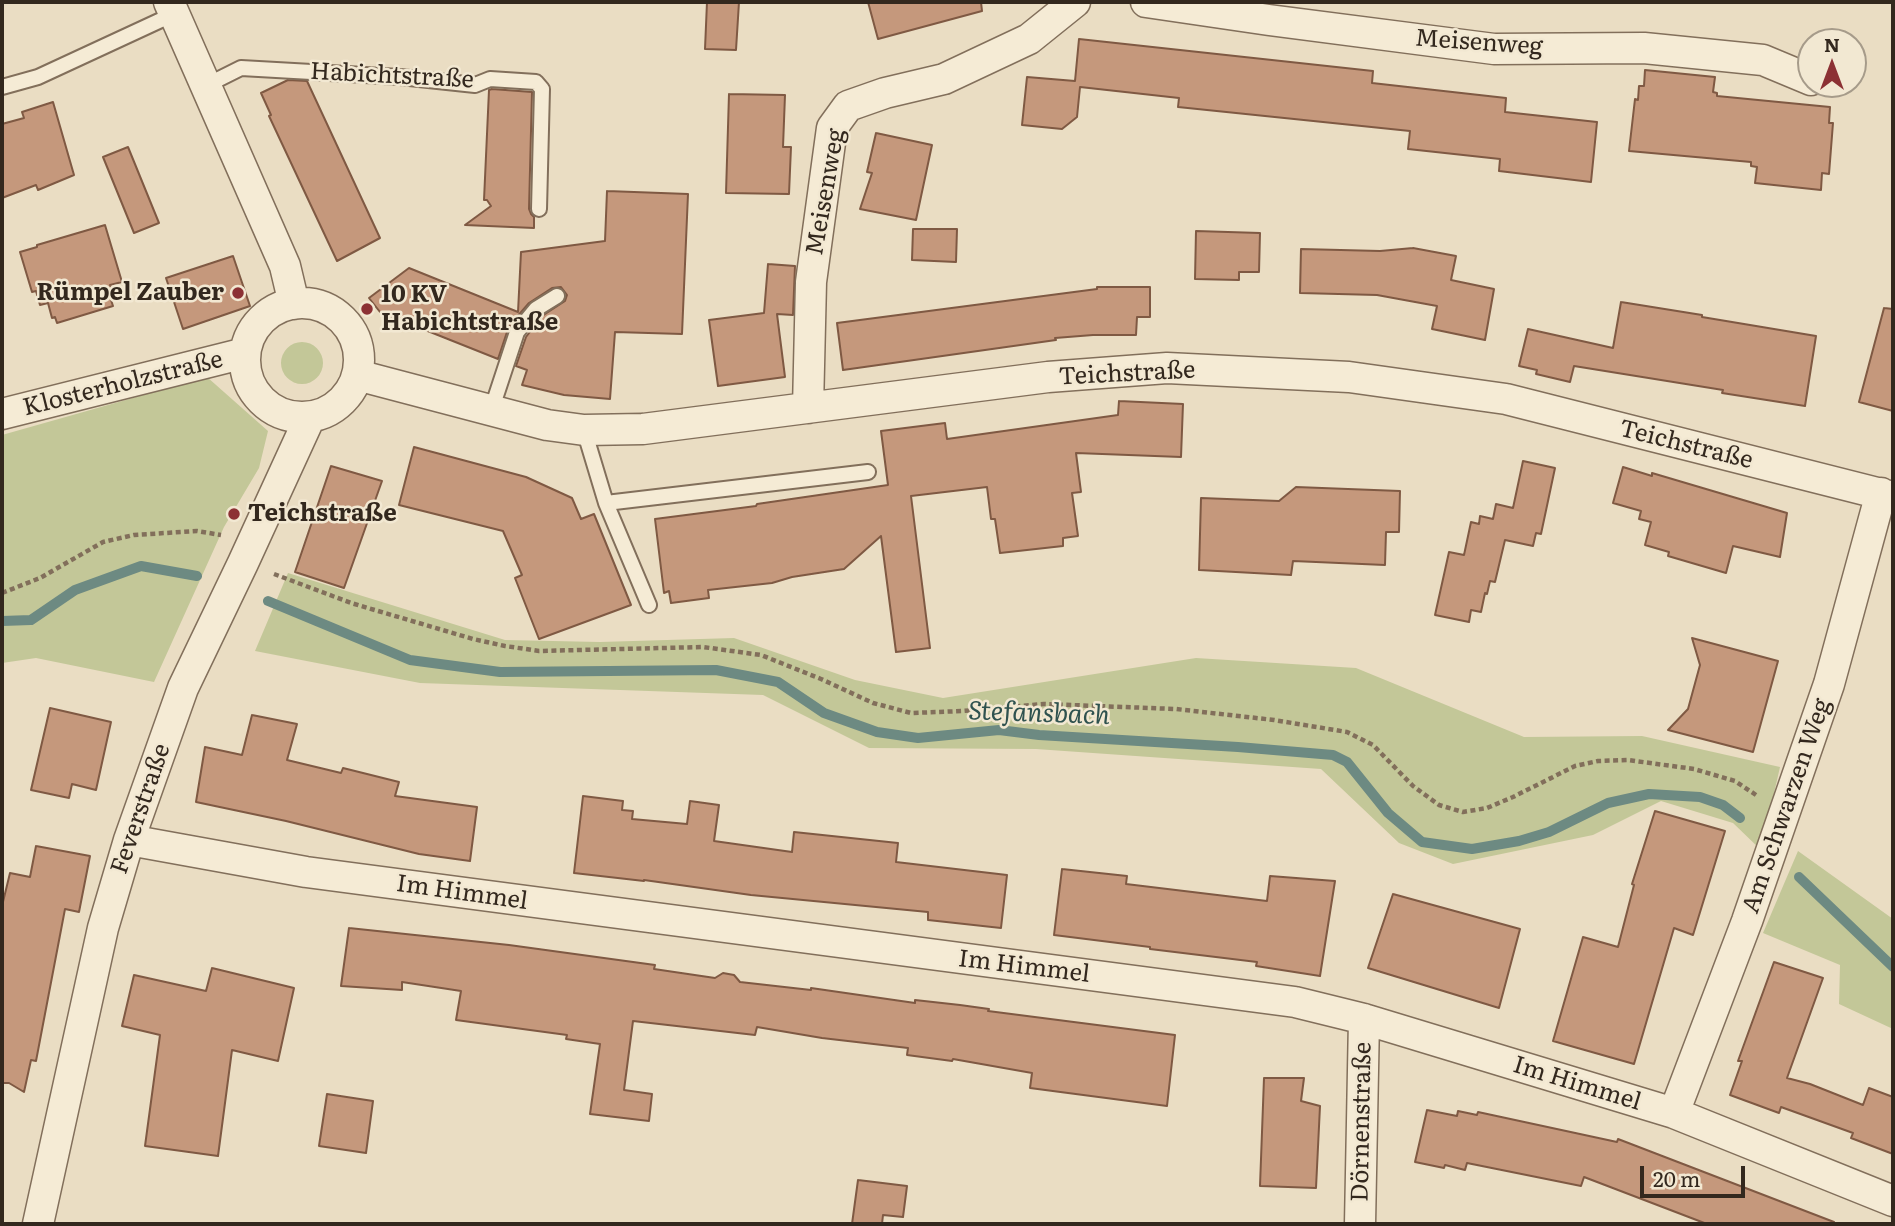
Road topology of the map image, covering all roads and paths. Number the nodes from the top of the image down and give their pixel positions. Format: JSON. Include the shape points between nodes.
{"nodes":[{"id":1,"x":1074,"y":2,"type":"edge"},
{"id":2,"x":1146,"y":2,"type":"edge"},
{"id":3,"x":172,"y":8,"type":"edge"},
{"id":4,"x":1797,"y":74,"type":"edge"},
{"id":5,"x":205,"y":86,"type":"junction"},
{"id":6,"x":2,"y":88,"type":"edge"},
{"id":7,"x":539,"y":209,"type":"dead end"},
{"id":8,"x":557,"y":296,"type":"dead end"},
{"id":9,"x":294,"y":304,"type":"junction"},
{"id":10,"x":245,"y":353,"type":"junction"},
{"id":11,"x":357,"y":374,"type":"junction"},
{"id":12,"x":808,"y":408,"type":"junction"},
{"id":13,"x":492,"y":411,"type":"junction"},
{"id":14,"x":2,"y":414,"type":"edge"},
{"id":15,"x":310,"y":417,"type":"junction"},
{"id":16,"x":584,"y":430,"type":"junction"},
{"id":17,"x":868,"y":472,"type":"dead end"},
{"id":18,"x":1887,"y":495,"type":"edge"},
{"id":19,"x":606,"y":503,"type":"junction"},
{"id":20,"x":248,"y":552,"type":"junction"},
{"id":21,"x":2,"y":593,"type":"edge"},
{"id":22,"x":649,"y":605,"type":"dead end"},
{"id":23,"x":1784,"y":812,"type":"junction"},
{"id":24,"x":129,"y":840,"type":"junction"},
{"id":25,"x":1364,"y":1019,"type":"junction"},
{"id":26,"x":1674,"y":1113,"type":"junction"},
{"id":27,"x":1893,"y":1201,"type":"edge"},
{"id":28,"x":38,"y":1224,"type":"edge"},
{"id":29,"x":1360,"y":1224,"type":"edge"}],
"edges":[{"from":1,"to":12,"type":"street","name":"Meisenweg","via":[[1029,38],[944,79],[848,106],[832,128],[811,282]]},
{"from":2,"to":4,"type":"street","name":"Meisenweg","via":[[1494,49],[1644,48],[1763,60]]},
{"from":3,"to":5,"type":"street"},
{"from":3,"to":6,"type":"lane","via":[[38,77]]},
{"from":5,"to":7,"type":"lane","name":"Habichtstraße","via":[[241,68],[475,85],[490,79],[537,82],[542,89]]},
{"from":5,"to":9,"type":"street","via":[[285,266]]},
{"from":8,"to":13,"type":"lane","via":[[536,309],[517,332]]},
{"from":9,"to":10,"type":"street","via":[[264,318],[251,333]]},
{"from":9,"to":11,"type":"street","via":[[326,309],[342,320],[354,336]]},
{"from":10,"to":14,"type":"street","name":"Klosterholzstraße"},
{"from":10,"to":15,"type":"street","via":[[246,374],[255,393],[270,408],[289,416]]},
{"from":11,"to":13,"type":"street","name":"Teichstraße"},
{"from":11,"to":15,"type":"street","via":[[348,395],[332,409]]},
{"from":12,"to":16,"type":"street","name":"Teichstraße","via":[[643,429]]},
{"from":12,"to":18,"type":"street","name":"Teichstraße","via":[[1048,377],[1167,368],[1349,377],[1506,399]]},
{"from":13,"to":16,"type":"street","name":"Teichstraße"},
{"from":15,"to":20,"type":"street","name":"Feverstraße"},
{"from":16,"to":19,"type":"lane"},
{"from":17,"to":19,"type":"lane"},
{"from":18,"to":23,"type":"street","name":"Am Schwarzen Weg"},
{"from":19,"to":22,"type":"lane"},
{"from":20,"to":21,"type":"path","via":[[197,531],[134,532],[103,542],[40,578]]},
{"from":20,"to":23,"type":"path","via":[[351,603],[494,643],[539,651],[703,647],[761,655],[873,703],[911,713],[1044,704],[1176,709],[1347,732],[1373,745],[1439,805],[1463,812],[1487,808],[1575,766],[1628,760],[1694,769],[1735,781]]},
{"from":20,"to":24,"type":"street","name":"Feverstraße","via":[[183,688]]},
{"from":23,"to":26,"type":"street","name":"Am Schwarzen Weg"},
{"from":24,"to":25,"type":"street","name":"Im Himmel","via":[[333,875],[1295,1002]]},
{"from":24,"to":28,"type":"street","name":"Feverstraße","via":[[103,928]]},
{"from":25,"to":26,"type":"street","name":"Im Himmel"},
{"from":25,"to":29,"type":"street","name":"Dörnenstraße"},
{"from":26,"to":27,"type":"street","name":"Im Himmel"}]}
